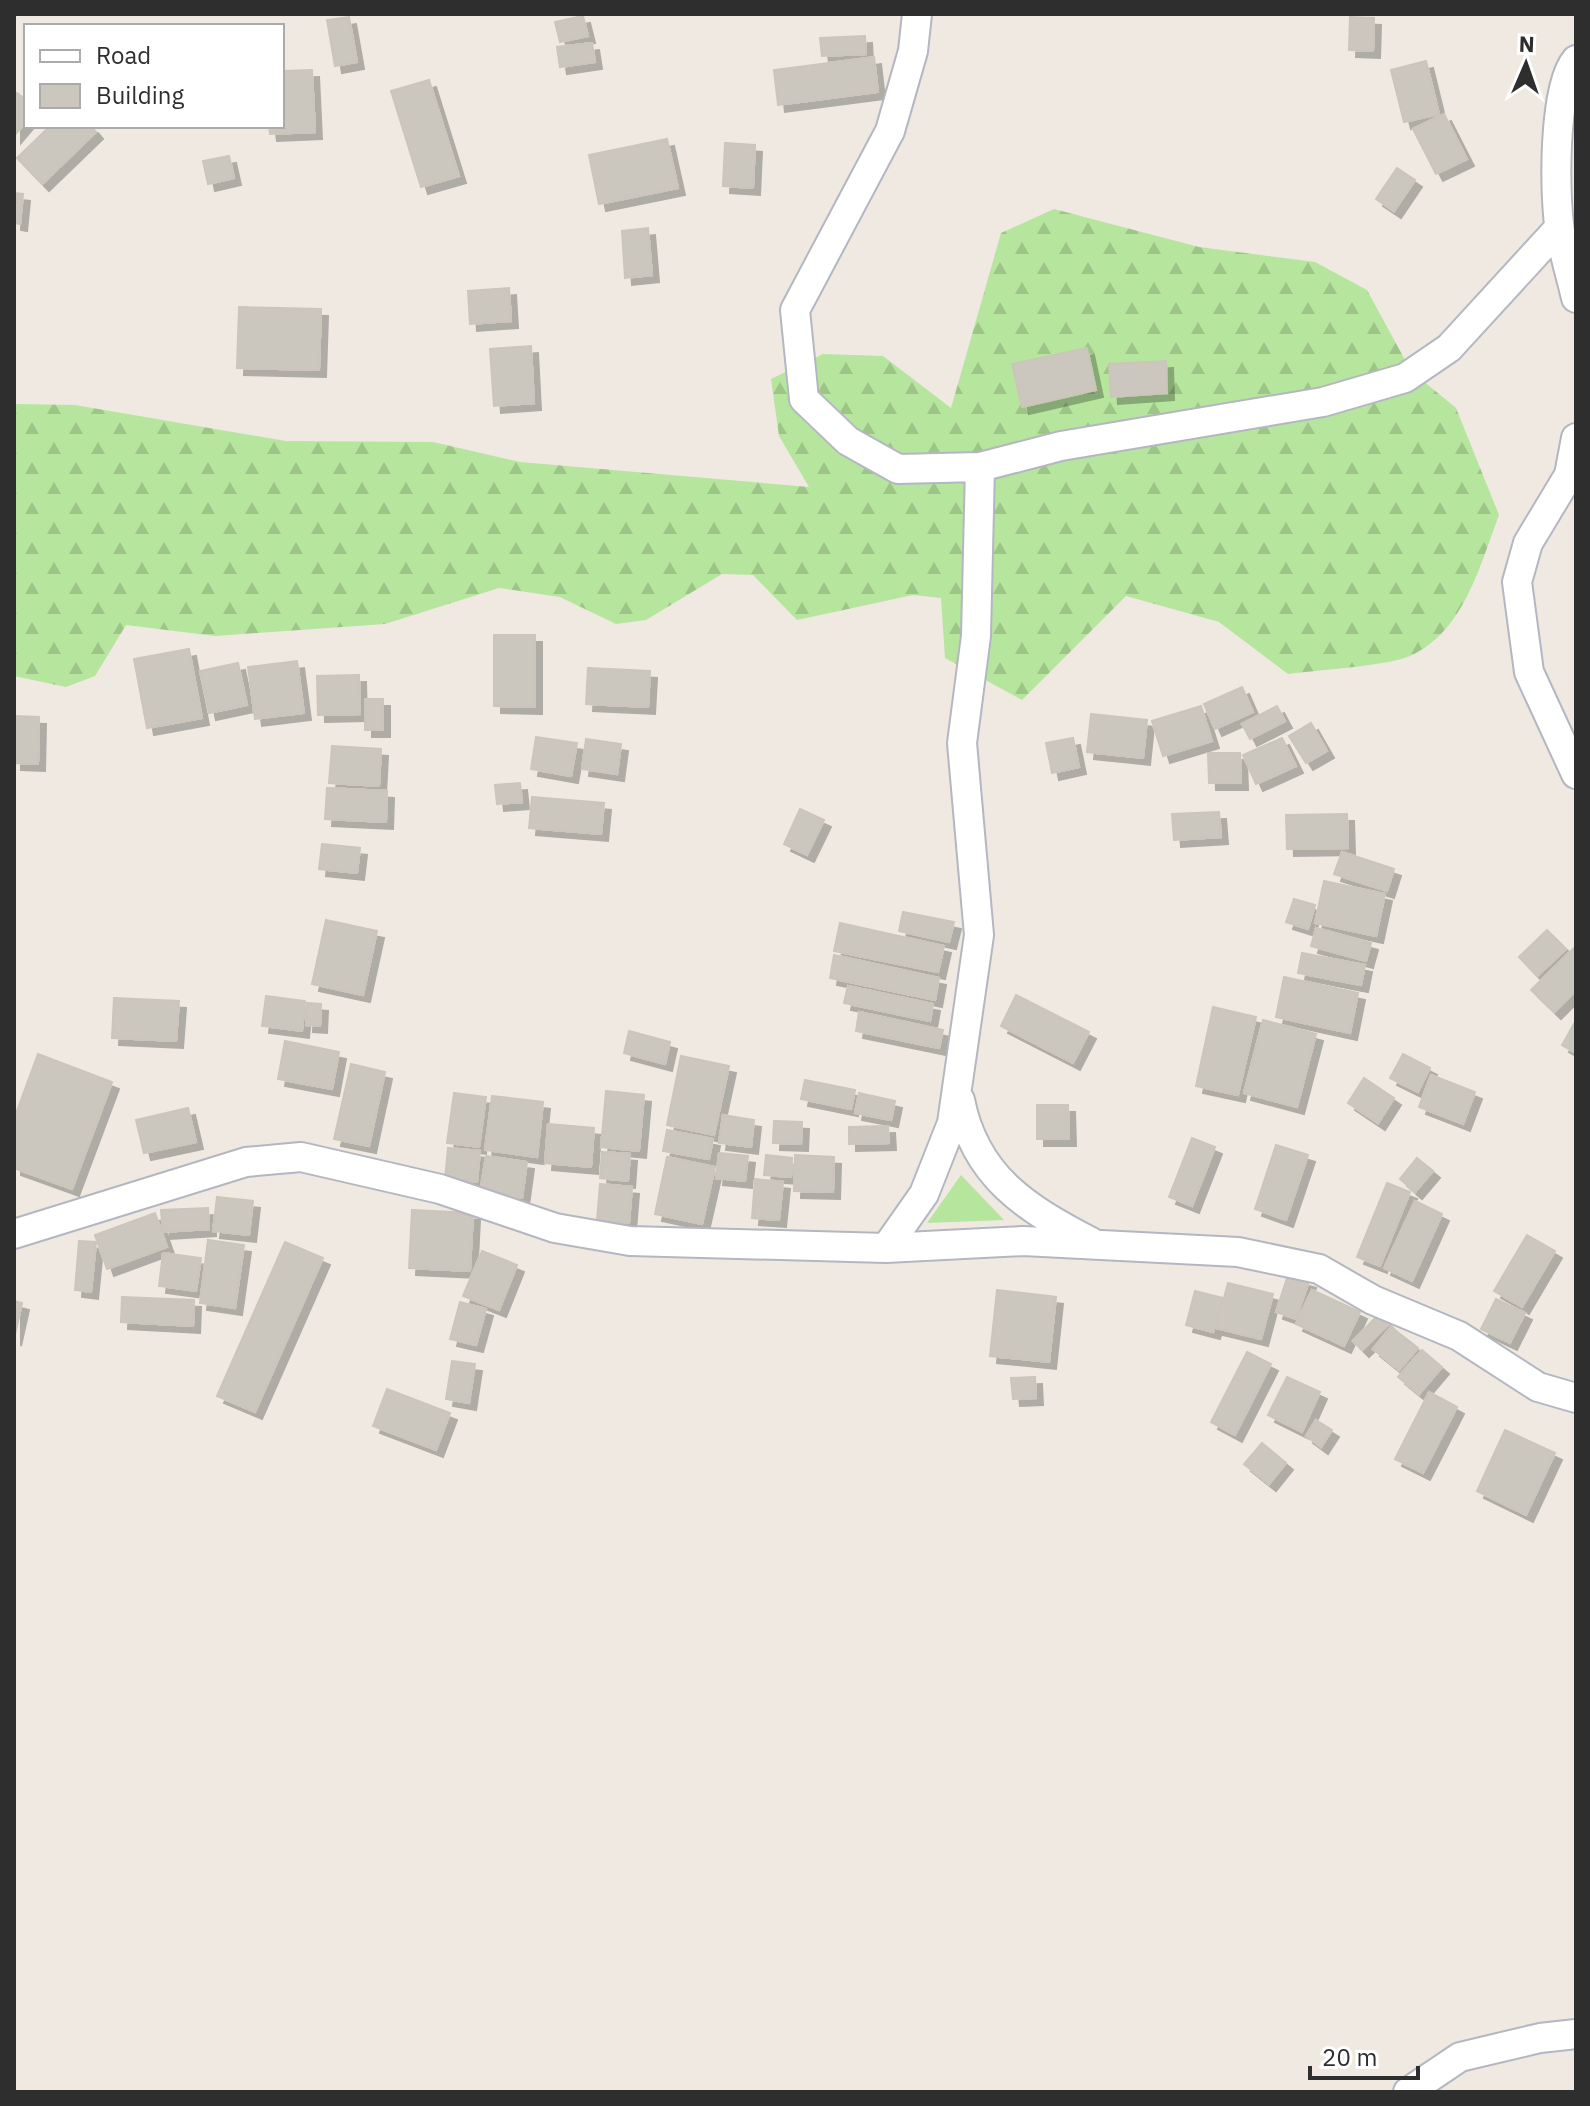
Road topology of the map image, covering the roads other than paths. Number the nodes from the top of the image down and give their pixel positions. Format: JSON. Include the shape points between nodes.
{"nodes":[{"id":1,"x":917,"y":14,"type":"edge"},
{"id":2,"x":1576,"y":60,"type":"edge"},
{"id":3,"x":1559,"y":228,"type":"junction"},
{"id":4,"x":1576,"y":298,"type":"edge"},
{"id":5,"x":1576,"y":438,"type":"edge"},
{"id":6,"x":980,"y":467,"type":"junction"},
{"id":7,"x":1576,"y":774,"type":"edge"},
{"id":8,"x":957,"y":1088,"type":"junction"},
{"id":9,"x":14,"y":1234,"type":"edge"},
{"id":10,"x":1095,"y":1245,"type":"junction"},
{"id":11,"x":886,"y":1248,"type":"junction"},
{"id":12,"x":1576,"y":1398,"type":"edge"},
{"id":13,"x":1576,"y":2034,"type":"edge"},
{"id":14,"x":1408,"y":2092,"type":"edge"}],
"edges":[{"from":1,"to":6,"type":"street","via":[[913,51],[890,131],[795,310],[797,352],[804,399],[848,441],[898,469]]},
{"from":2,"to":3,"type":"street","via":[[1567,71],[1557,119]]},
{"from":3,"to":4,"type":"street"},
{"from":3,"to":6,"type":"street","via":[[1449,348],[1405,378],[1323,402],[1061,446]]},
{"from":5,"to":7,"type":"street","via":[[1569,475],[1528,543],[1517,582],[1529,672]]},
{"from":6,"to":8,"type":"street","via":[[976,636],[962,743],[979,935]]},
{"from":8,"to":10,"type":"street","via":[[966,1133],[985,1164],[1032,1211]]},
{"from":8,"to":11,"type":"street","via":[[936,1169],[910,1218]]},
{"from":9,"to":11,"type":"street","via":[[246,1162],[301,1157],[440,1189],[555,1228],[630,1241]]},
{"from":10,"to":11,"type":"street","via":[[1023,1241]]},
{"from":10,"to":12,"type":"street","via":[[1238,1252],[1319,1269],[1373,1300],[1459,1336],[1538,1387]]},
{"from":13,"to":14,"type":"street","via":[[1460,2057]]}]}
